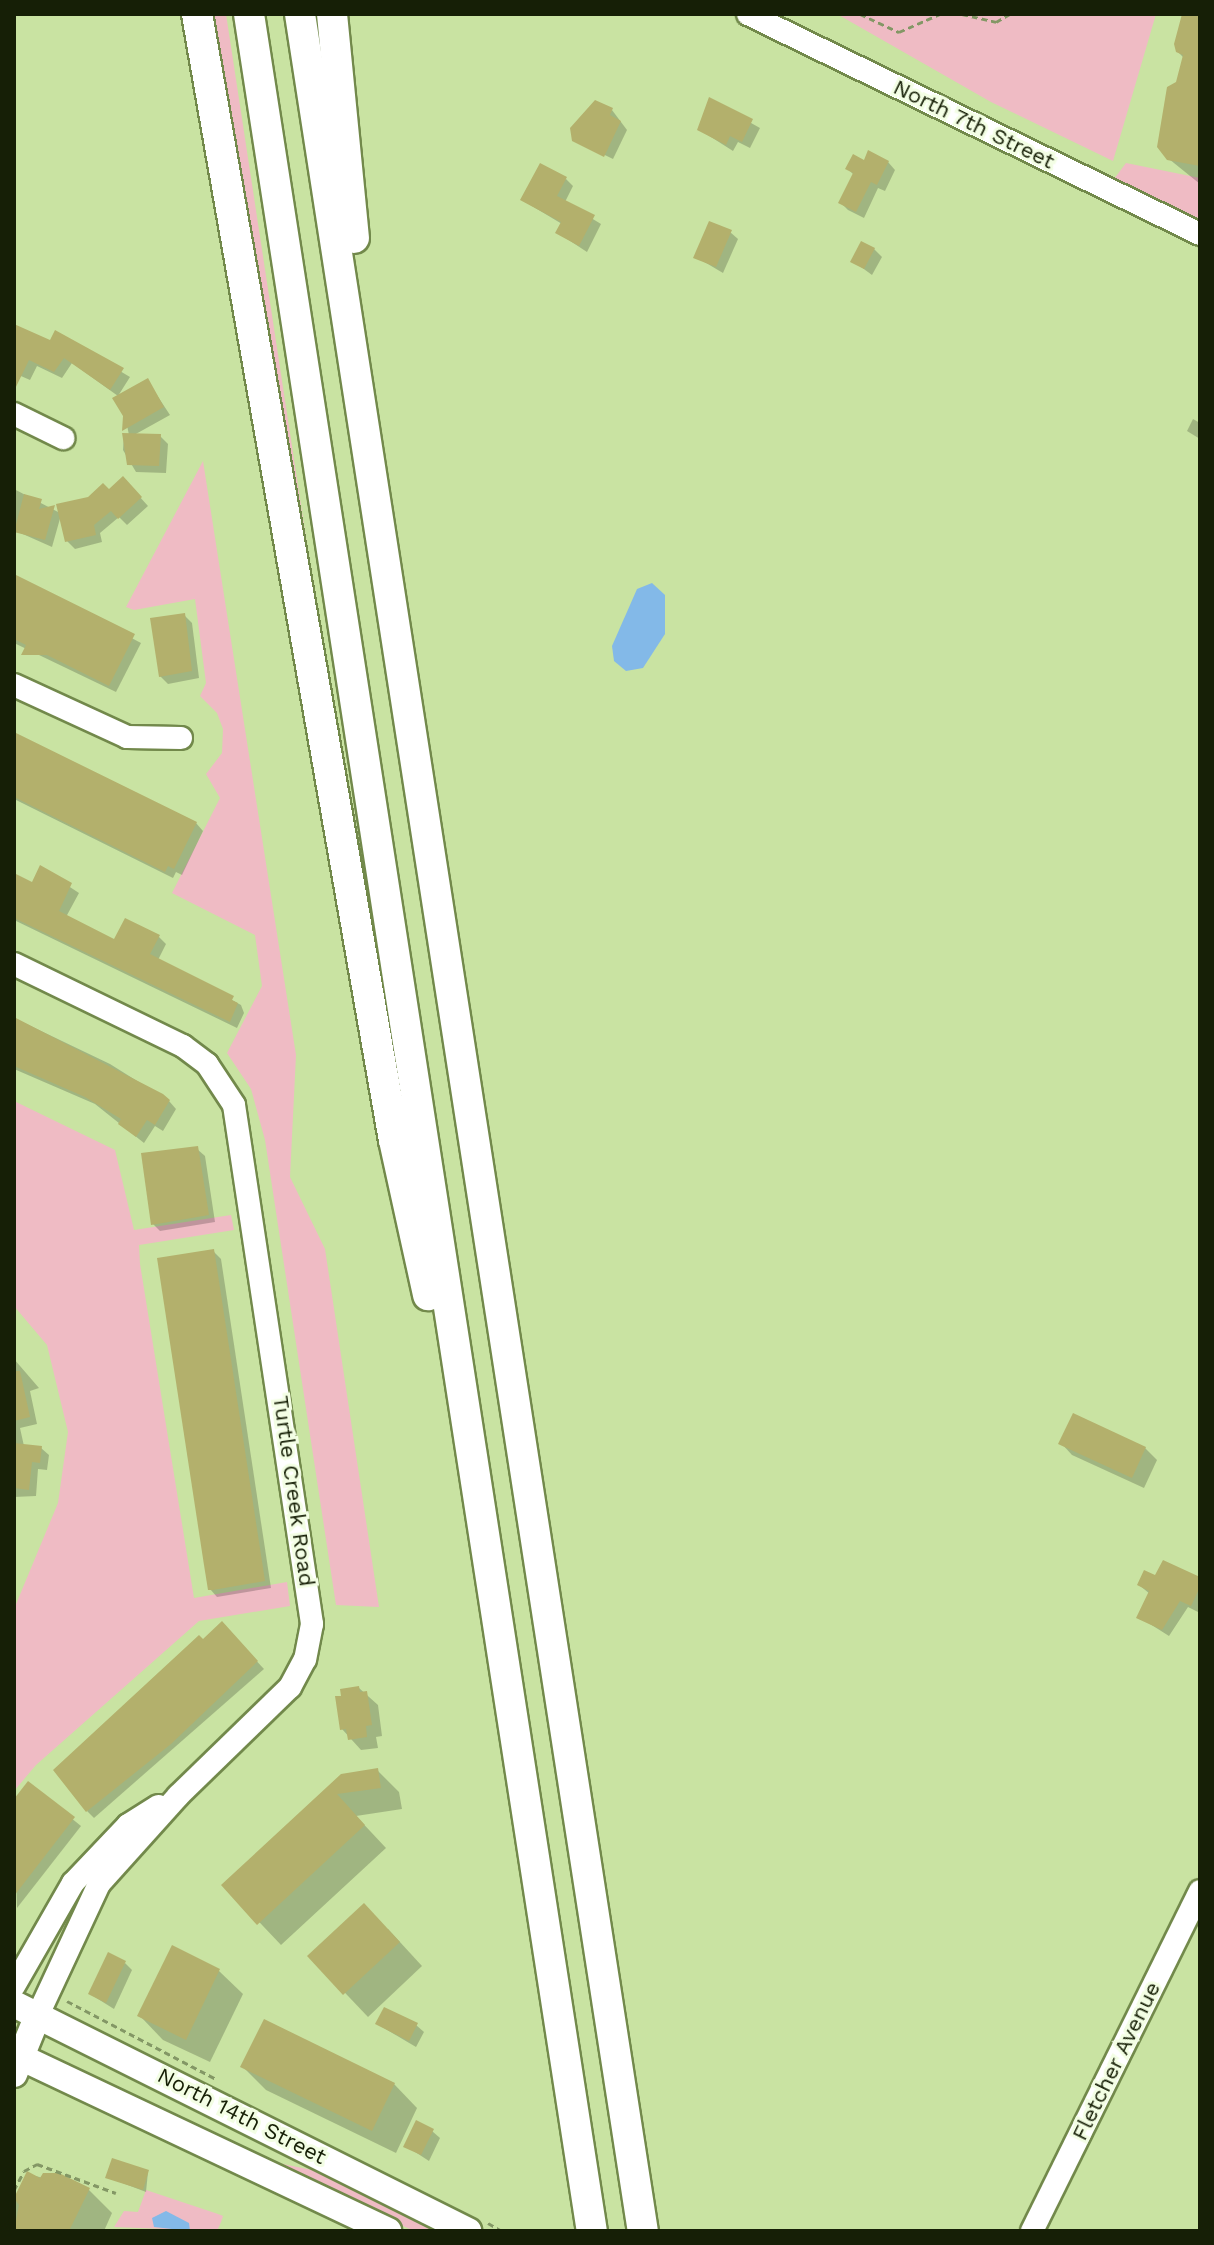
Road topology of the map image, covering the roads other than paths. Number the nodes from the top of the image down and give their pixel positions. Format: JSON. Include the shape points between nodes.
{"nodes":[{"id":1,"x":197,"y":14,"type":"edge"},
{"id":2,"x":249,"y":14,"type":"edge"},
{"id":3,"x":300,"y":14,"type":"edge"},
{"id":4,"x":332,"y":14,"type":"edge"},
{"id":5,"x":748,"y":14,"type":"edge"},
{"id":6,"x":1200,"y":234,"type":"edge"},
{"id":7,"x":14,"y":414,"type":"edge"},
{"id":8,"x":63,"y":438,"type":"dead end"},
{"id":9,"x":383,"y":547,"type":"junction"},
{"id":10,"x":14,"y":685,"type":"edge"},
{"id":11,"x":181,"y":738,"type":"dead end"},
{"id":12,"x":14,"y":964,"type":"edge"},
{"id":13,"x":494,"y":1594,"type":"junction"},
{"id":14,"x":178,"y":1796,"type":"junction"},
{"id":15,"x":1200,"y":1891,"type":"edge"},
{"id":16,"x":14,"y":1986,"type":"edge"},
{"id":17,"x":26,"y":2010,"type":"edge"},
{"id":18,"x":17,"y":2062,"type":"edge"},
{"id":19,"x":388,"y":2231,"type":"edge"},
{"id":20,"x":468,"y":2231,"type":"edge"},
{"id":21,"x":592,"y":2231,"type":"edge"},
{"id":22,"x":643,"y":2231,"type":"edge"},
{"id":23,"x":1032,"y":2231,"type":"edge"}],
"edges":[{"from":1,"to":13,"type":"highway","via":[[394,1140]]},
{"from":2,"to":13,"type":"highway"},
{"from":3,"to":9,"type":"highway"},
{"from":4,"to":9,"type":"highway"},
{"from":5,"to":6,"type":"street","name":"North 7th Street"},
{"from":7,"to":8,"type":"street"},
{"from":9,"to":22,"type":"highway"},
{"from":10,"to":11,"type":"street","via":[[127,737]]},
{"from":12,"to":14,"type":"street","name":"Turtle Creek Road","via":[[194,1053],[223,1085],[242,1135],[312,1624],[305,1659],[290,1687]]},
{"from":13,"to":21,"type":"highway"},
{"from":14,"to":16,"type":"street","name":"Turtle Creek Road","via":[[128,1825],[90,1863],[52,1912]]},
{"from":14,"to":17,"type":"street","name":"Turtle Creek Road","via":[[99,1884]]},
{"from":15,"to":23,"type":"street","name":"Fletcher Avenue"},
{"from":17,"to":18,"type":"main road"},
{"from":17,"to":20,"type":"main road","name":"North 14th Street"},
{"from":18,"to":19,"type":"main road","name":"North 14th Street"}]}
